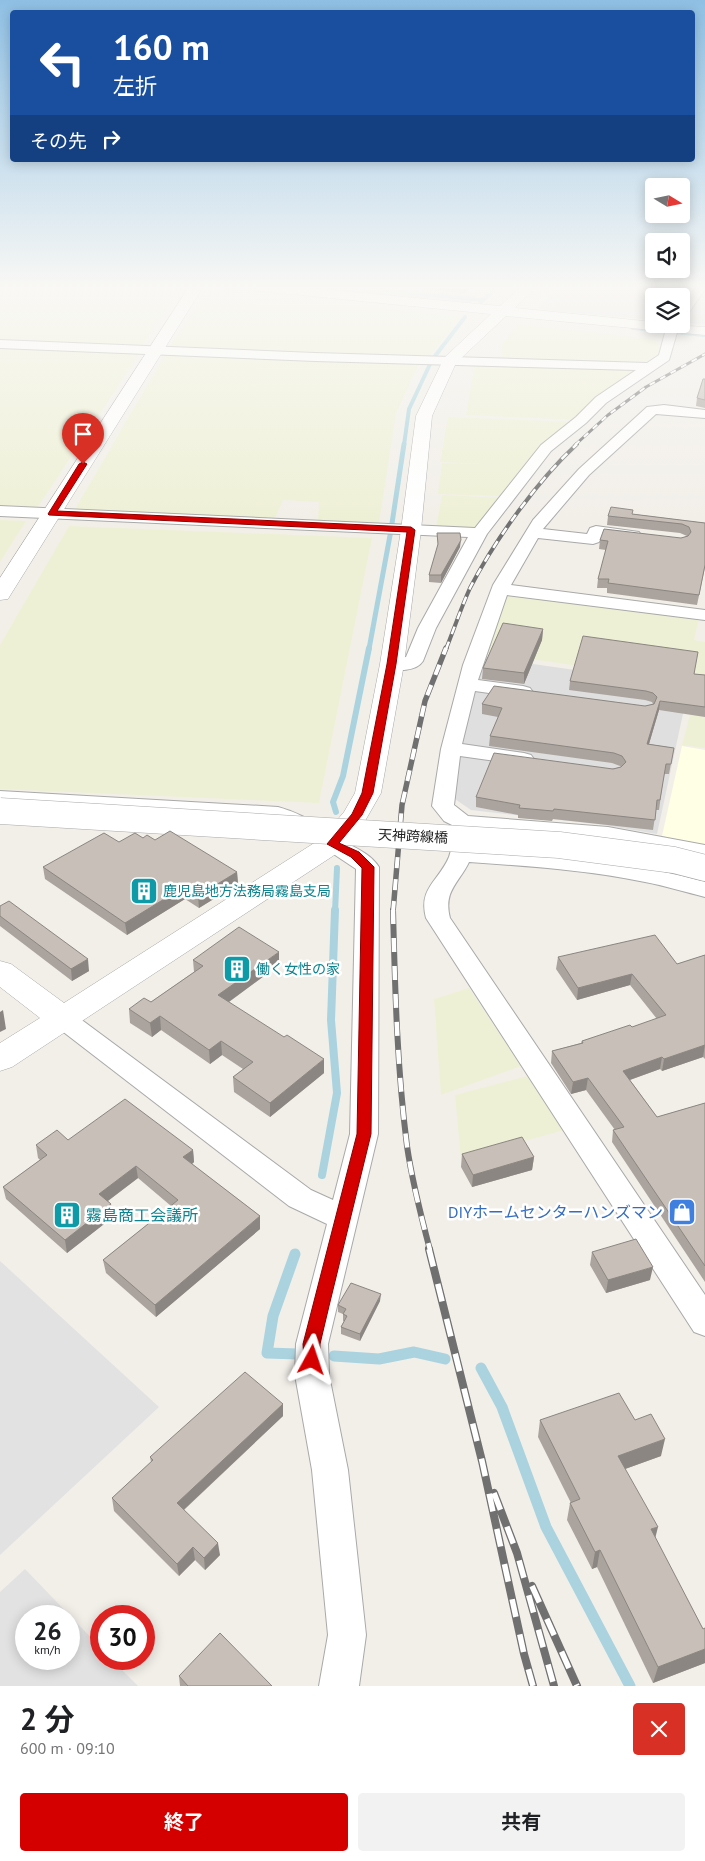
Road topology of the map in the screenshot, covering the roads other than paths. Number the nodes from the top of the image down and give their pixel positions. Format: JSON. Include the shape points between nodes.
{"nodes":[{"id":1,"x":145,"y":366,"type":"edge"},
{"id":2,"x":444,"y":366,"type":"edge"},
{"id":3,"x":637,"y":366,"type":"edge"},
{"id":4,"x":650,"y":366,"type":"joint"},
{"id":5,"x":705,"y":414,"type":"edge"},
{"id":6,"x":0,"y":512,"type":"edge"},
{"id":7,"x":52,"y":514,"type":"junction"},
{"id":8,"x":399,"y":529,"type":"junction"},
{"id":9,"x":479,"y":533,"type":"junction"},
{"id":10,"x":533,"y":533,"type":"junction"},
{"id":11,"x":652,"y":537,"type":"edge"},
{"id":12,"x":500,"y":589,"type":"junction"},
{"id":13,"x":0,"y":594,"type":"edge"},
{"id":14,"x":705,"y":615,"type":"edge"},
{"id":15,"x":392,"y":664,"type":"junction"},
{"id":16,"x":467,"y":684,"type":"junction"},
{"id":17,"x":546,"y":695,"type":"edge"},
{"id":18,"x":451,"y":749,"type":"junction"},
{"id":19,"x":546,"y":762,"type":"edge"},
{"id":20,"x":0,"y":798,"type":"edge"},
{"id":21,"x":0,"y":811,"type":"edge"},
{"id":22,"x":463,"y":822,"type":"junction"},
{"id":23,"x":332,"y":844,"type":"junction"},
{"id":24,"x":705,"y":852,"type":"edge"},
{"id":25,"x":462,"y":855,"type":"junction"},
{"id":26,"x":705,"y":868,"type":"edge"},
{"id":27,"x":705,"y":890,"type":"edge"},
{"id":28,"x":0,"y":971,"type":"edge"},
{"id":29,"x":62,"y":1018,"type":"junction"},
{"id":30,"x":0,"y":1059,"type":"edge"},
{"id":31,"x":343,"y":1218,"type":"junction"},
{"id":32,"x":705,"y":1322,"type":"edge"},
{"id":33,"x":339,"y":1686,"type":"edge"}],
"edges":[{"from":1,"to":7,"type":"street"},
{"from":2,"to":8,"type":"street","via":[[424,416]]},
{"from":3,"to":4,"type":"street"},
{"from":4,"to":9,"type":"street","via":[[601,400],[546,448]]},
{"from":5,"to":10,"type":"street","via":[[652,410],[584,472]]},
{"from":6,"to":7,"type":"street"},
{"from":7,"to":8,"type":"street"},
{"from":7,"to":13,"type":"street"},
{"from":8,"to":9,"type":"street"},
{"from":8,"to":15,"type":"street"},
{"from":9,"to":15,"type":"street","via":[[427,628],[414,661]]},
{"from":10,"to":11,"type":"street","via":[[593,539],[596,531]]},
{"from":10,"to":12,"type":"street"},
{"from":12,"to":14,"type":"street"},
{"from":12,"to":16,"type":"street"},
{"from":15,"to":23,"type":"street","via":[[368,793],[356,815]]},
{"from":16,"to":17,"type":"street"},
{"from":16,"to":18,"type":"street"},
{"from":18,"to":19,"type":"street"},
{"from":18,"to":22,"type":"street","via":[[443,806]]},
{"from":20,"to":23,"type":"street","via":[[278,814],[304,823]]},
{"from":21,"to":26,"type":"street","name":"天神跨線橋","bridge":true,"via":[[559,845],[674,860]]},
{"from":22,"to":24,"type":"street","via":[[608,834]]},
{"from":22,"to":25,"type":"street"},
{"from":23,"to":29,"type":"street"},
{"from":23,"to":31,"type":"street","via":[[355,855],[368,867],[364,1134]]},
{"from":25,"to":27,"type":"street","via":[[609,868]]},
{"from":25,"to":32,"type":"street","via":[[445,878],[438,895],[434,909],[438,918]]},
{"from":28,"to":29,"type":"street"},
{"from":29,"to":30,"type":"street"},
{"from":29,"to":31,"type":"street","via":[[300,1198]]},
{"from":31,"to":33,"type":"street","via":[[312,1344],[312,1375],[330,1470],[347,1635]]}]}
